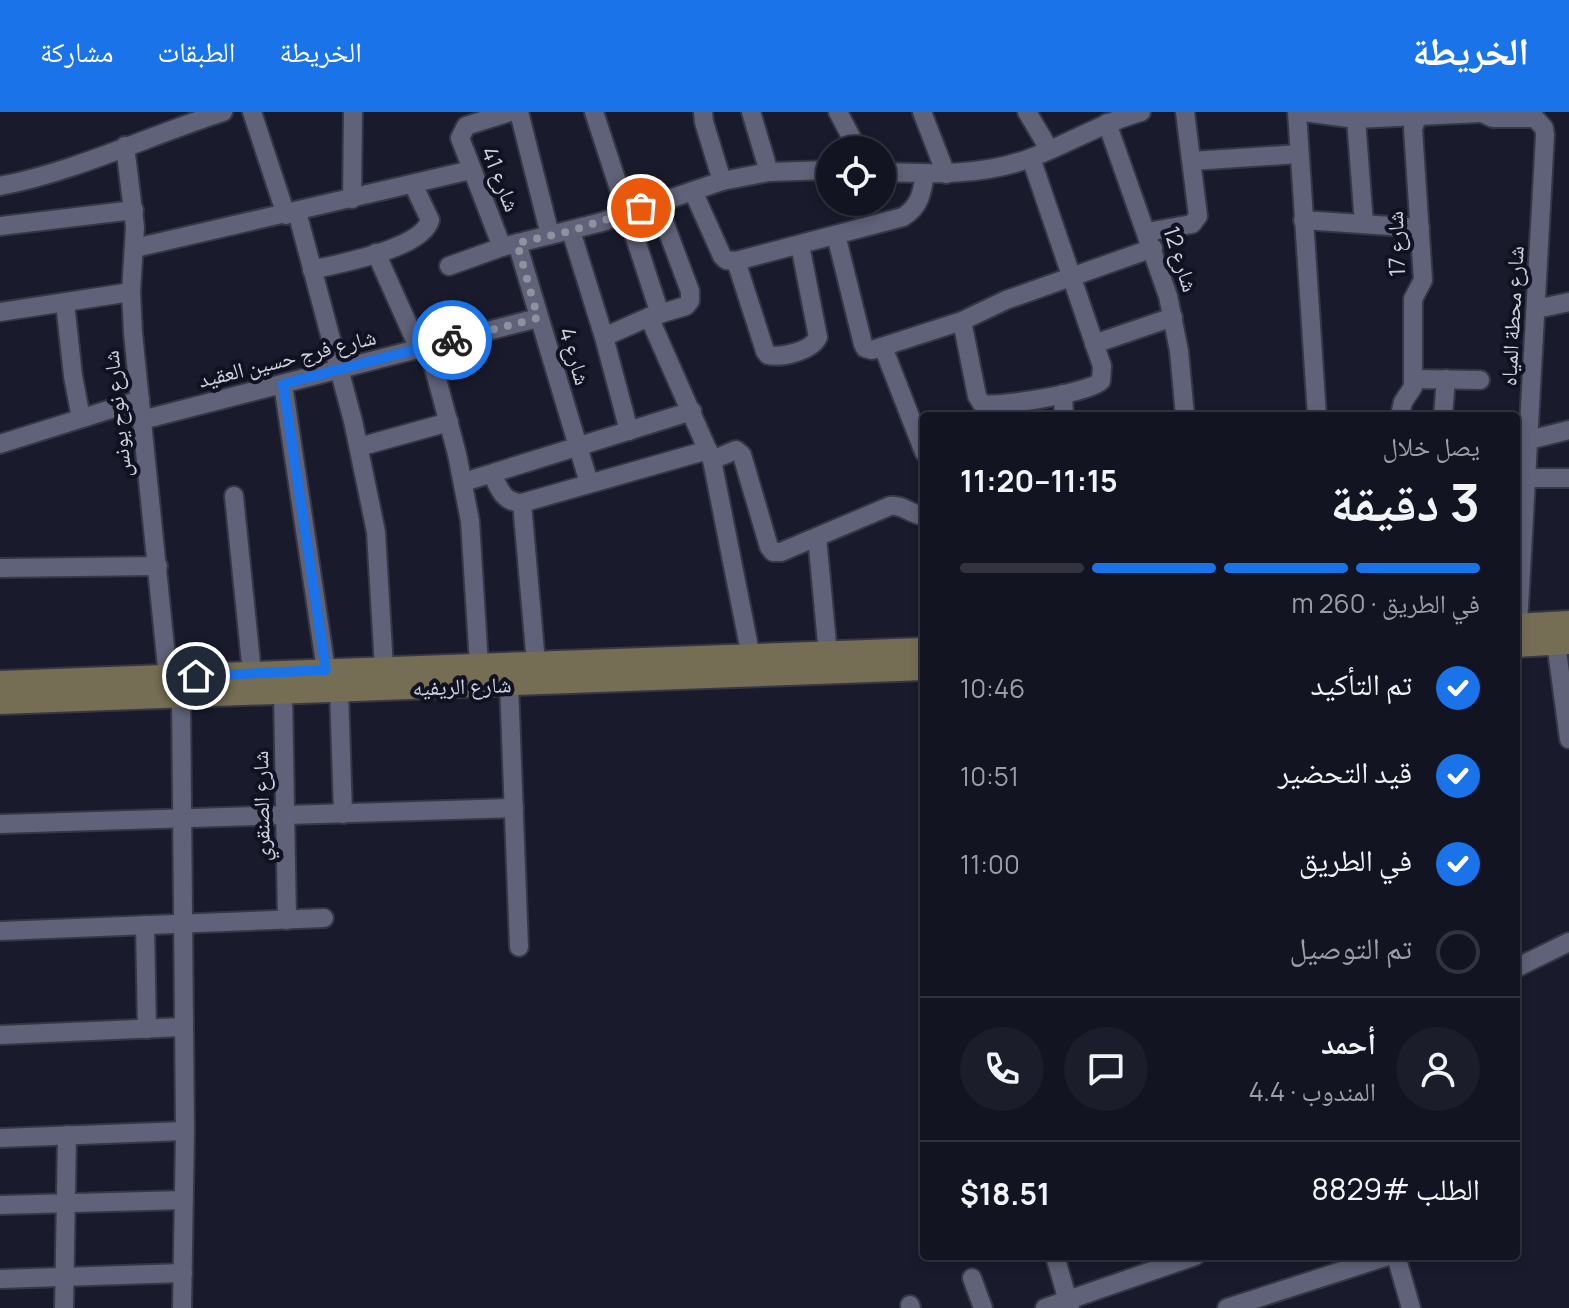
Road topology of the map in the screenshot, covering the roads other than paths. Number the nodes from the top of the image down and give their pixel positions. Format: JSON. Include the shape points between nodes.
{"nodes":[{"id":1,"x":223,"y":112,"type":"edge"},
{"id":2,"x":252,"y":112,"type":"edge"},
{"id":3,"x":353,"y":112,"type":"edge"},
{"id":4,"x":510,"y":112,"type":"edge"},
{"id":5,"x":519,"y":112,"type":"edge"},
{"id":6,"x":594,"y":112,"type":"edge"},
{"id":7,"x":703,"y":112,"type":"edge"},
{"id":8,"x":751,"y":112,"type":"edge"},
{"id":9,"x":838,"y":112,"type":"edge"},
{"id":10,"x":922,"y":112,"type":"edge"},
{"id":11,"x":1027,"y":112,"type":"edge"},
{"id":12,"x":1141,"y":112,"type":"edge"},
{"id":13,"x":1185,"y":112,"type":"edge"},
{"id":14,"x":1297,"y":112,"type":"edge"},
{"id":15,"x":1304,"y":112,"type":"edge"},
{"id":16,"x":1480,"y":113,"type":"edge"},
{"id":17,"x":1418,"y":114,"type":"edge"},
{"id":18,"x":1365,"y":116,"type":"edge"},
{"id":19,"x":1102,"y":120,"type":"edge"},
{"id":20,"x":851,"y":136,"type":"edge"},
{"id":21,"x":125,"y":146,"type":"junction"},
{"id":22,"x":1049,"y":149,"type":"junction"},
{"id":23,"x":1299,"y":154,"type":"junction"},
{"id":24,"x":1031,"y":158,"type":"junction"},
{"id":25,"x":1192,"y":161,"type":"junction"},
{"id":26,"x":471,"y":170,"type":"junction"},
{"id":27,"x":816,"y":170,"type":"edge"},
{"id":28,"x":769,"y":172,"type":"junction"},
{"id":29,"x":896,"y":173,"type":"edge"},
{"id":30,"x":925,"y":174,"type":"junction"},
{"id":31,"x":946,"y":174,"type":"junction"},
{"id":32,"x":722,"y":181,"type":"junction"},
{"id":33,"x":413,"y":184,"type":"junction"},
{"id":34,"x":0,"y":186,"type":"edge"},
{"id":35,"x":693,"y":191,"type":"junction"},
{"id":36,"x":352,"y":199,"type":"junction"},
{"id":37,"x":657,"y":203,"type":"junction"},
{"id":38,"x":134,"y":210,"type":"junction"},
{"id":39,"x":292,"y":213,"type":"junction"},
{"id":40,"x":625,"y":214,"type":"junction"},
{"id":41,"x":1303,"y":220,"type":"junction"},
{"id":42,"x":1,"y":221,"type":"edge"},
{"id":43,"x":1364,"y":224,"type":"junction"},
{"id":44,"x":1420,"y":228,"type":"junction"},
{"id":45,"x":571,"y":231,"type":"junction"},
{"id":46,"x":550,"y":235,"type":"junction"},
{"id":47,"x":836,"y":235,"type":"junction"},
{"id":48,"x":1150,"y":240,"type":"junction"},
{"id":49,"x":510,"y":245,"type":"junction"},
{"id":50,"x":800,"y":245,"type":"junction"},
{"id":51,"x":135,"y":248,"type":"junction"},
{"id":52,"x":376,"y":253,"type":"junction"},
{"id":53,"x":736,"y":261,"type":"junction"},
{"id":54,"x":449,"y":266,"type":"dead end"},
{"id":55,"x":312,"y":270,"type":"junction"},
{"id":56,"x":1071,"y":278,"type":"junction"},
{"id":57,"x":131,"y":292,"type":"junction"},
{"id":58,"x":1569,"y":302,"type":"edge"},
{"id":59,"x":65,"y":303,"type":"junction"},
{"id":60,"x":1536,"y":309,"type":"junction"},
{"id":61,"x":0,"y":312,"type":"edge"},
{"id":62,"x":654,"y":315,"type":"junction"},
{"id":63,"x":1173,"y":317,"type":"junction"},
{"id":64,"x":538,"y":318,"type":"junction"},
{"id":65,"x":962,"y":321,"type":"junction"},
{"id":66,"x":604,"y":337,"type":"junction"},
{"id":67,"x":1094,"y":344,"type":"junction"},
{"id":68,"x":883,"y":347,"type":"junction"},
{"id":69,"x":424,"y":348,"type":"junction"},
{"id":70,"x":339,"y":369,"type":"junction"},
{"id":71,"x":1414,"y":379,"type":"junction"},
{"id":72,"x":1446,"y":379,"type":"junction"},
{"id":73,"x":1480,"y":380,"type":"dead end"},
{"id":74,"x":283,"y":384,"type":"junction"},
{"id":75,"x":1063,"y":394,"type":"junction"},
{"id":76,"x":140,"y":400,"type":"junction"},
{"id":77,"x":692,"y":411,"type":"junction"},
{"id":78,"x":1064,"y":412,"type":"edge"},
{"id":79,"x":1185,"y":412,"type":"edge"},
{"id":80,"x":1317,"y":412,"type":"edge"},
{"id":81,"x":1400,"y":412,"type":"edge"},
{"id":82,"x":1443,"y":412,"type":"edge"},
{"id":83,"x":81,"y":418,"type":"junction"},
{"id":84,"x":142,"y":420,"type":"junction"},
{"id":85,"x":449,"y":422,"type":"junction"},
{"id":86,"x":1569,"y":430,"type":"edge"},
{"id":87,"x":629,"y":431,"type":"junction"},
{"id":88,"x":1529,"y":440,"type":"junction"},
{"id":89,"x":920,"y":442,"type":"edge"},
{"id":90,"x":0,"y":444,"type":"edge"},
{"id":91,"x":359,"y":447,"type":"junction"},
{"id":92,"x":578,"y":447,"type":"junction"},
{"id":93,"x":710,"y":455,"type":"junction"},
{"id":94,"x":1524,"y":471,"type":"edge"},
{"id":95,"x":492,"y":474,"type":"junction"},
{"id":96,"x":1569,"y":478,"type":"edge"},
{"id":97,"x":464,"y":482,"type":"junction"},
{"id":98,"x":589,"y":483,"type":"junction"},
{"id":99,"x":234,"y":496,"type":"dead end"},
{"id":100,"x":522,"y":503,"type":"junction"},
{"id":101,"x":920,"y":515,"type":"edge"},
{"id":102,"x":1520,"y":532,"type":"edge"},
{"id":103,"x":817,"y":537,"type":"junction"},
{"id":104,"x":158,"y":566,"type":"junction"},
{"id":105,"x":0,"y":568,"type":"edge"},
{"id":106,"x":1520,"y":632,"type":"edge"},
{"id":107,"x":1558,"y":635,"type":"edge"},
{"id":108,"x":920,"y":650,"type":"edge"},
{"id":109,"x":828,"y":654,"type":"junction"},
{"id":110,"x":536,"y":663,"type":"junction"},
{"id":111,"x":761,"y":663,"type":"junction"},
{"id":112,"x":479,"y":665,"type":"junction"},
{"id":113,"x":384,"y":668,"type":"junction"},
{"id":114,"x":920,"y":668,"type":"edge"},
{"id":115,"x":252,"y":673,"type":"junction"},
{"id":116,"x":332,"y":680,"type":"junction"},
{"id":117,"x":0,"y":683,"type":"edge"},
{"id":118,"x":509,"y":684,"type":"junction"},
{"id":119,"x":174,"y":686,"type":"junction"},
{"id":120,"x":283,"y":692,"type":"junction"},
{"id":121,"x":0,"y":702,"type":"edge"},
{"id":122,"x":1569,"y":739,"type":"edge"},
{"id":123,"x":514,"y":808,"type":"junction"},
{"id":124,"x":343,"y":814,"type":"junction"},
{"id":125,"x":285,"y":816,"type":"junction"},
{"id":126,"x":182,"y":819,"type":"junction"},
{"id":127,"x":0,"y":824,"type":"edge"},
{"id":128,"x":324,"y":918,"type":"dead end"},
{"id":129,"x":287,"y":920,"type":"junction"},
{"id":130,"x":183,"y":924,"type":"junction"},
{"id":131,"x":145,"y":925,"type":"junction"},
{"id":132,"x":0,"y":931,"type":"edge"},
{"id":133,"x":1569,"y":942,"type":"edge"},
{"id":134,"x":519,"y":947,"type":"dead end"},
{"id":135,"x":1520,"y":966,"type":"edge"},
{"id":136,"x":183,"y":1027,"type":"junction"},
{"id":137,"x":147,"y":1029,"type":"junction"},
{"id":138,"x":0,"y":1035,"type":"edge"},
{"id":139,"x":185,"y":1131,"type":"junction"},
{"id":140,"x":67,"y":1135,"type":"junction"},
{"id":141,"x":0,"y":1138,"type":"edge"},
{"id":142,"x":184,"y":1200,"type":"junction"},
{"id":143,"x":66,"y":1203,"type":"junction"},
{"id":144,"x":0,"y":1205,"type":"edge"},
{"id":145,"x":1056,"y":1260,"type":"edge"},
{"id":146,"x":1184,"y":1260,"type":"edge"},
{"id":147,"x":1376,"y":1260,"type":"edge"},
{"id":148,"x":1397,"y":1260,"type":"edge"},
{"id":149,"x":183,"y":1273,"type":"junction"},
{"id":150,"x":64,"y":1277,"type":"junction"},
{"id":151,"x":972,"y":1278,"type":"dead end"},
{"id":152,"x":0,"y":1279,"type":"edge"},
{"id":153,"x":1069,"y":1304,"type":"edge"},
{"id":154,"x":64,"y":1308,"type":"edge"},
{"id":155,"x":182,"y":1308,"type":"edge"},
{"id":156,"x":983,"y":1308,"type":"edge"},
{"id":157,"x":1045,"y":1308,"type":"edge"},
{"id":158,"x":1227,"y":1308,"type":"edge"},
{"id":159,"x":1411,"y":1308,"type":"edge"}],
"edges":[{"from":1,"to":21,"type":"street"},
{"from":2,"to":39,"type":"street"},
{"from":3,"to":36,"type":"street"},
{"from":4,"to":26,"type":"street","name":"شارع 41","via":[[463,129],[461,144]]},
{"from":5,"to":46,"type":"street"},
{"from":6,"to":40,"type":"street"},
{"from":7,"to":32,"type":"street"},
{"from":8,"to":28,"type":"street"},
{"from":9,"to":20,"type":"street"},
{"from":10,"to":31,"type":"street"},
{"from":11,"to":22,"type":"street"},
{"from":12,"to":19,"type":"street"},
{"from":13,"to":25,"type":"street"},
{"from":14,"to":23,"type":"street"},
{"from":15,"to":18,"type":"street","name":"شارع محطة المياه"},
{"from":16,"to":17,"type":"street","name":"شارع محطة المياه"},
{"from":16,"to":60,"type":"street","name":"شارع محطة المياه","via":[[1535,118],[1544,128]]},
{"from":17,"to":18,"type":"street","name":"شارع محطة المياه"},
{"from":17,"to":44,"type":"street","name":"شارع 17","via":[[1413,129]]},
{"from":18,"to":43,"type":"street"},
{"from":19,"to":22,"type":"street"},
{"from":19,"to":48,"type":"street","name":"شارع 12"},
{"from":21,"to":34,"type":"street","via":[[75,167]]},
{"from":21,"to":38,"type":"street","name":"شارع نوح يونس"},
{"from":22,"to":24,"type":"street"},
{"from":23,"to":25,"type":"street"},
{"from":23,"to":41,"type":"street"},
{"from":24,"to":31,"type":"street"},
{"from":24,"to":56,"type":"street"},
{"from":25,"to":48,"type":"street","via":[[1197,221]]},
{"from":26,"to":33,"type":"street"},
{"from":26,"to":49,"type":"street","name":"شارع 41"},
{"from":27,"to":28,"type":"street"},
{"from":28,"to":32,"type":"street"},
{"from":29,"to":30,"type":"street"},
{"from":30,"to":31,"type":"street"},
{"from":30,"to":47,"type":"street","via":[[921,199],[911,212]]},
{"from":32,"to":35,"type":"street"},
{"from":33,"to":36,"type":"street"},
{"from":33,"to":52,"type":"street","via":[[430,224],[410,241]]},
{"from":35,"to":37,"type":"street"},
{"from":35,"to":53,"type":"street","via":[[722,256]]},
{"from":36,"to":39,"type":"street"},
{"from":37,"to":40,"type":"street"},
{"from":37,"to":62,"type":"street","via":[[691,296],[686,306]]},
{"from":38,"to":42,"type":"street"},
{"from":38,"to":51,"type":"street","name":"شارع نوح يونس"},
{"from":39,"to":51,"type":"street"},
{"from":39,"to":55,"type":"street"},
{"from":40,"to":45,"type":"street"},
{"from":40,"to":62,"type":"street"},
{"from":41,"to":43,"type":"street"},
{"from":41,"to":80,"type":"street"},
{"from":43,"to":44,"type":"street"},
{"from":44,"to":71,"type":"street","name":"شارع 17","via":[[1423,280],[1413,299]]},
{"from":45,"to":46,"type":"street"},
{"from":45,"to":66,"type":"street"},
{"from":46,"to":49,"type":"street"},
{"from":47,"to":50,"type":"street"},
{"from":47,"to":68,"type":"street","via":[[863,344],[869,350]]},
{"from":48,"to":56,"type":"street"},
{"from":48,"to":63,"type":"street","name":"شارع 12"},
{"from":49,"to":54,"type":"street"},
{"from":49,"to":64,"type":"street","name":"شارع 4"},
{"from":50,"to":53,"type":"street"},
{"from":50,"to":53,"type":"street","via":[[818,337],[809,347],[776,356],[765,351]]},
{"from":51,"to":57,"type":"street","name":"شارع نوح يونس"},
{"from":52,"to":55,"type":"street"},
{"from":52,"to":69,"type":"street"},
{"from":55,"to":70,"type":"street"},
{"from":56,"to":65,"type":"street"},
{"from":56,"to":67,"type":"street"},
{"from":57,"to":59,"type":"street"},
{"from":57,"to":76,"type":"street","name":"شارع نوح يونس"},
{"from":58,"to":60,"type":"street"},
{"from":59,"to":61,"type":"street"},
{"from":59,"to":83,"type":"street"},
{"from":60,"to":88,"type":"street","name":"شارع محطة المياه"},
{"from":62,"to":66,"type":"street"},
{"from":62,"to":77,"type":"street"},
{"from":63,"to":67,"type":"street"},
{"from":63,"to":79,"type":"street","name":"شارع 12"},
{"from":64,"to":69,"type":"street","name":"شارع فرج حسين العقيد"},
{"from":64,"to":92,"type":"street","name":"شارع 4"},
{"from":65,"to":68,"type":"street"},
{"from":65,"to":75,"type":"street","via":[[982,404]]},
{"from":66,"to":87,"type":"street"},
{"from":67,"to":75,"type":"street","via":[[1101,381]]},
{"from":68,"to":89,"type":"street"},
{"from":69,"to":70,"type":"street","name":"شارع فرج حسين العقيد"},
{"from":69,"to":85,"type":"street"},
{"from":70,"to":74,"type":"street","name":"شارع فرج حسين العقيد"},
{"from":70,"to":91,"type":"street"},
{"from":71,"to":72,"type":"street"},
{"from":71,"to":81,"type":"street","name":"شارع 17"},
{"from":72,"to":73,"type":"street"},
{"from":72,"to":82,"type":"street"},
{"from":74,"to":84,"type":"street","name":"شارع فرج حسين العقيد"},
{"from":74,"to":116,"type":"street"},
{"from":75,"to":78,"type":"street"},
{"from":76,"to":83,"type":"street"},
{"from":76,"to":84,"type":"street","name":"شارع نوح يونس"},
{"from":77,"to":87,"type":"street"},
{"from":77,"to":93,"type":"street"},
{"from":83,"to":90,"type":"street"},
{"from":84,"to":104,"type":"street","name":"شارع نوح يونس"},
{"from":85,"to":91,"type":"street"},
{"from":85,"to":97,"type":"street"},
{"from":86,"to":88,"type":"street"},
{"from":87,"to":92,"type":"street"},
{"from":88,"to":94,"type":"street","name":"شارع محطة المياه"},
{"from":91,"to":113,"type":"street","via":[[379,557]]},
{"from":92,"to":95,"type":"street"},
{"from":92,"to":98,"type":"street","name":"شارع 4"},
{"from":93,"to":98,"type":"street"},
{"from":93,"to":103,"type":"street","via":[[736,450],[742,455],[771,551]]},
{"from":93,"to":111,"type":"street"},
{"from":94,"to":96,"type":"street"},
{"from":94,"to":102,"type":"street","name":"شارع محطة المياه"},
{"from":95,"to":97,"type":"street"},
{"from":95,"to":100,"type":"street","via":[[503,497]]},
{"from":97,"to":112,"type":"street","via":[[474,555]]},
{"from":98,"to":100,"type":"street"},
{"from":99,"to":115,"type":"street"},
{"from":100,"to":110,"type":"street"},
{"from":101,"to":103,"type":"street","via":[[890,506]]},
{"from":103,"to":109,"type":"street"},
{"from":104,"to":105,"type":"street"},
{"from":104,"to":119,"type":"street","name":"شارع نوح يونس"},
{"from":106,"to":107,"type":"street"},
{"from":107,"to":122,"type":"street"},
{"from":108,"to":109,"type":"street","name":"شارع الريفيه"},
{"from":109,"to":111,"type":"street","name":"شارع الريفيه"},
{"from":110,"to":111,"type":"street","name":"شارع الريفيه"},
{"from":110,"to":112,"type":"street","name":"شارع الريفيه"},
{"from":111,"to":114,"type":"street","name":"شارع الريفيه"},
{"from":111,"to":118,"type":"street","name":"شارع الريفيه"},
{"from":112,"to":113,"type":"street","name":"شارع الريفيه"},
{"from":113,"to":116,"type":"street","name":"شارع الريفيه"},
{"from":115,"to":116,"type":"street","name":"شارع الريفيه"},
{"from":115,"to":119,"type":"street","name":"شارع الريفيه"},
{"from":116,"to":118,"type":"street","name":"شارع الريفيه"},
{"from":116,"to":120,"type":"street","name":"شارع الريفيه"},
{"from":116,"to":124,"type":"street"},
{"from":117,"to":119,"type":"street","name":"شارع الريفيه"},
{"from":118,"to":123,"type":"street"},
{"from":119,"to":120,"type":"street","name":"شارع الريفيه"},
{"from":119,"to":121,"type":"street","name":"شارع الريفيه"},
{"from":119,"to":126,"type":"street","name":"شارع نوح يونس"},
{"from":120,"to":125,"type":"street","name":"شارع الصنقري"},
{"from":123,"to":124,"type":"street"},
{"from":123,"to":134,"type":"street"},
{"from":124,"to":125,"type":"street"},
{"from":125,"to":126,"type":"street"},
{"from":125,"to":129,"type":"street","name":"شارع الصنقري"},
{"from":126,"to":127,"type":"street"},
{"from":126,"to":130,"type":"street","name":"شارع نوح يونس"},
{"from":128,"to":129,"type":"street"},
{"from":129,"to":130,"type":"street"},
{"from":130,"to":131,"type":"street"},
{"from":130,"to":136,"type":"street","name":"شارع نوح يونس"},
{"from":131,"to":132,"type":"street"},
{"from":131,"to":137,"type":"street"},
{"from":133,"to":135,"type":"street"},
{"from":136,"to":137,"type":"street"},
{"from":136,"to":139,"type":"street","name":"شارع نوح يونس"},
{"from":137,"to":138,"type":"street"},
{"from":139,"to":140,"type":"street"},
{"from":139,"to":142,"type":"street","name":"شارع نوح يونس"},
{"from":140,"to":141,"type":"street"},
{"from":140,"to":143,"type":"street"},
{"from":142,"to":143,"type":"street"},
{"from":142,"to":149,"type":"street","name":"شارع نوح يونس"},
{"from":143,"to":144,"type":"street"},
{"from":143,"to":150,"type":"street"},
{"from":145,"to":153,"type":"street"},
{"from":146,"to":153,"type":"street"},
{"from":147,"to":158,"type":"street"},
{"from":148,"to":159,"type":"street"},
{"from":149,"to":150,"type":"street"},
{"from":149,"to":155,"type":"street","name":"شارع نوح يونس"},
{"from":150,"to":152,"type":"street"},
{"from":150,"to":154,"type":"street"},
{"from":151,"to":156,"type":"street"},
{"from":153,"to":157,"type":"street"}]}
